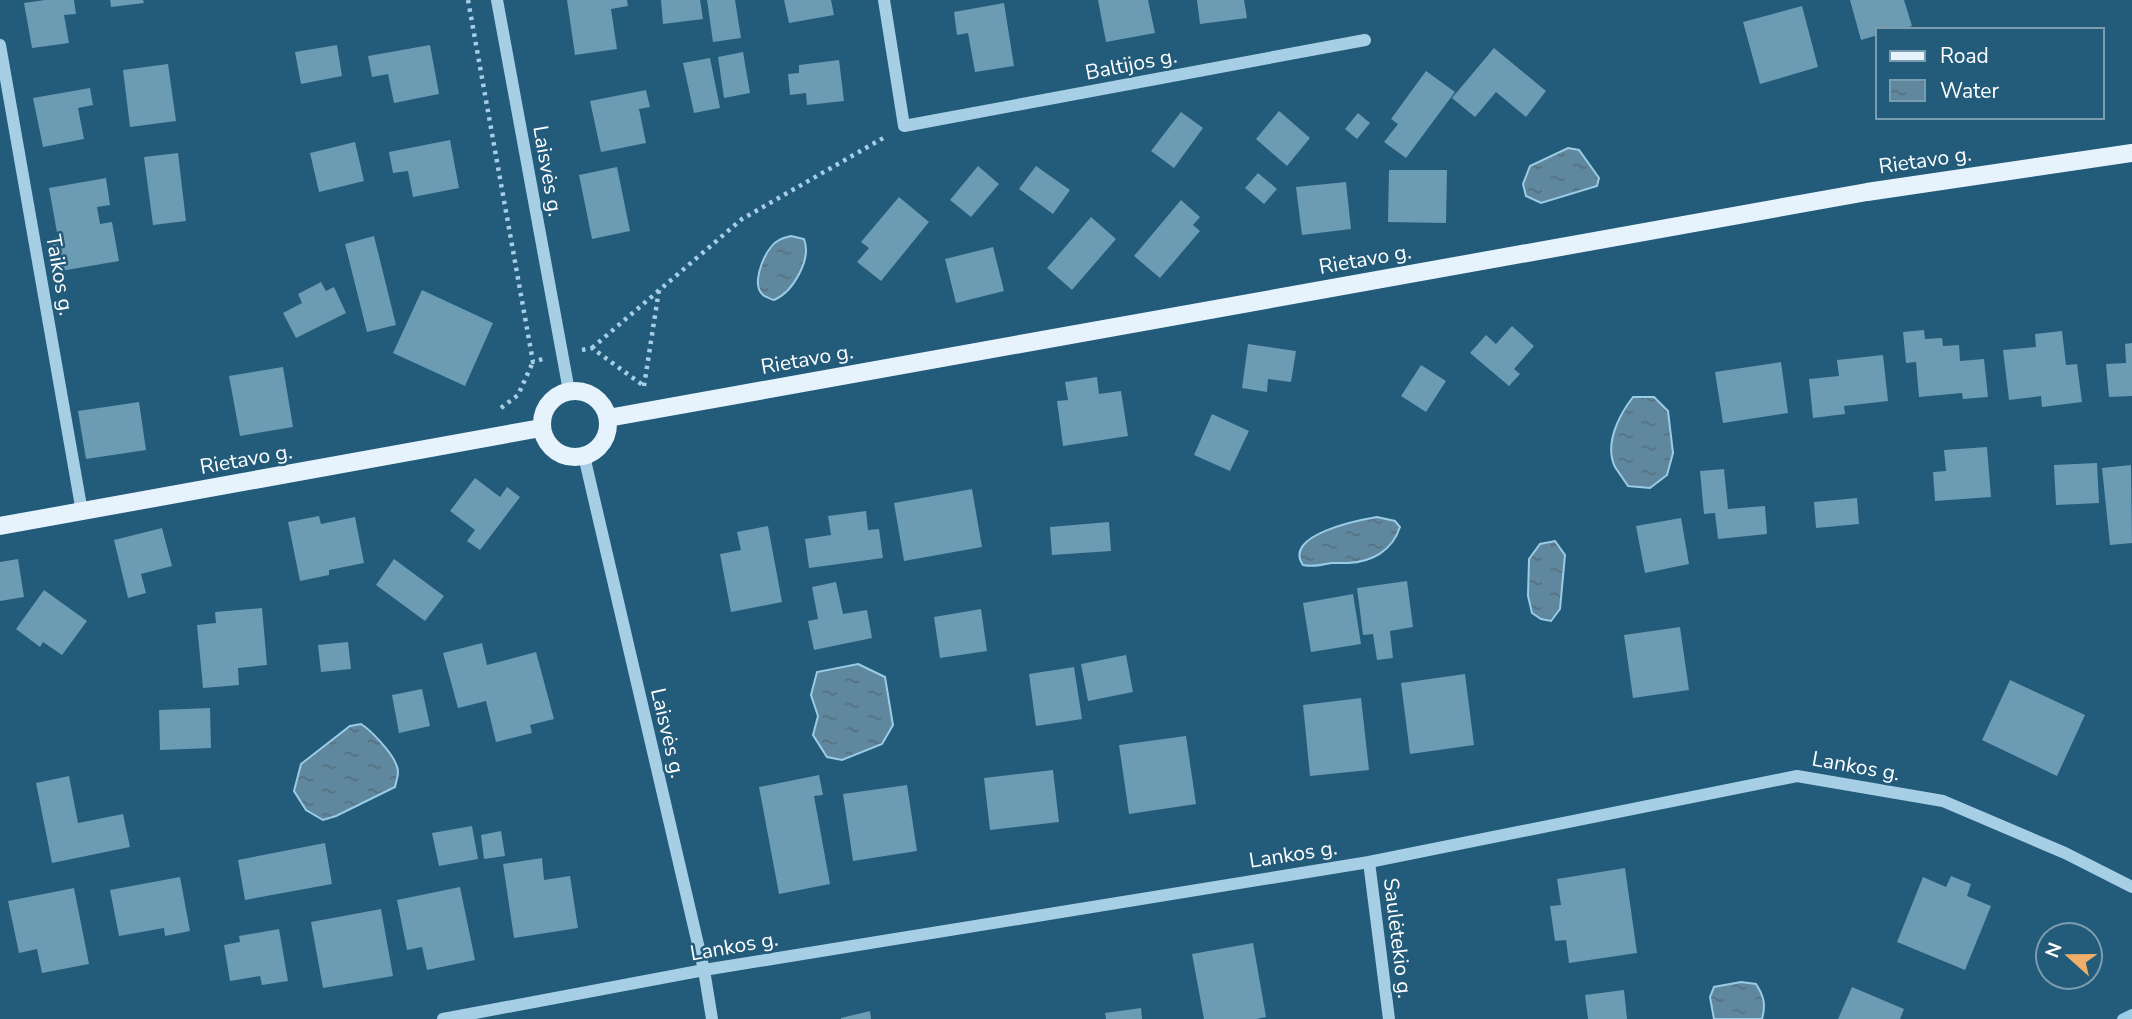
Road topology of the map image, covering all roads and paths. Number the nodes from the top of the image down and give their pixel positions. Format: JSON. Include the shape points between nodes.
{"nodes":[{"id":1,"x":497,"y":0,"type":"edge"},
{"id":2,"x":884,"y":0,"type":"edge"},
{"id":3,"x":1365,"y":40,"type":"dead end"},
{"id":4,"x":0,"y":45,"type":"edge"},
{"id":5,"x":904,"y":126,"type":"junction"},
{"id":6,"x":2132,"y":153,"type":"edge"},
{"id":7,"x":659,"y":290,"type":"junction"},
{"id":8,"x":592,"y":348,"type":"dead end"},
{"id":9,"x":644,"y":386,"type":"dead end"},
{"id":10,"x":569,"y":391,"type":"junction"},
{"id":11,"x":608,"y":418,"type":"junction"},
{"id":12,"x":541,"y":428,"type":"junction"},
{"id":13,"x":584,"y":456,"type":"junction"},
{"id":14,"x":82,"y":512,"type":"junction"},
{"id":15,"x":0,"y":526,"type":"edge"},
{"id":16,"x":1369,"y":862,"type":"junction"},
{"id":17,"x":2132,"y":887,"type":"edge"},
{"id":18,"x":704,"y":970,"type":"junction"},
{"id":19,"x":443,"y":1019,"type":"edge"},
{"id":20,"x":712,"y":1019,"type":"edge"},
{"id":21,"x":1389,"y":1019,"type":"edge"}],
"edges":[{"from":1,"to":10,"type":"street","name":"Laisvės g."},
{"from":2,"to":5,"type":"street"},
{"from":3,"to":5,"type":"street","name":"Baltijos g."},
{"from":4,"to":14,"type":"street","name":"Taikos g."},
{"from":5,"to":7,"type":"path","via":[[743,219]]},
{"from":6,"to":11,"type":"main road","name":"Rietavo g.","via":[[1867,192]]},
{"from":7,"to":8,"type":"path"},
{"from":7,"to":9,"type":"path"},
{"from":10,"to":11,"type":"main road","via":[[594,396]]},
{"from":10,"to":12,"type":"main road","via":[[551,400]]},
{"from":11,"to":13,"type":"main road","via":[[606,438]]},
{"from":12,"to":13,"type":"main road","via":[[561,455]]},
{"from":12,"to":14,"type":"main road","name":"Rietavo g."},
{"from":13,"to":18,"type":"street","name":"Laisvės g."},
{"from":14,"to":15,"type":"main road","name":"Rietavo g."},
{"from":16,"to":17,"type":"street","name":"Lankos g.","via":[[1797,776],[1943,801]]},
{"from":16,"to":18,"type":"street","name":"Lankos g."},
{"from":16,"to":21,"type":"street","name":"Saulėtekio g."},
{"from":18,"to":19,"type":"street","name":"Lankos g."},
{"from":18,"to":20,"type":"street","name":"Laisvės g."}]}
